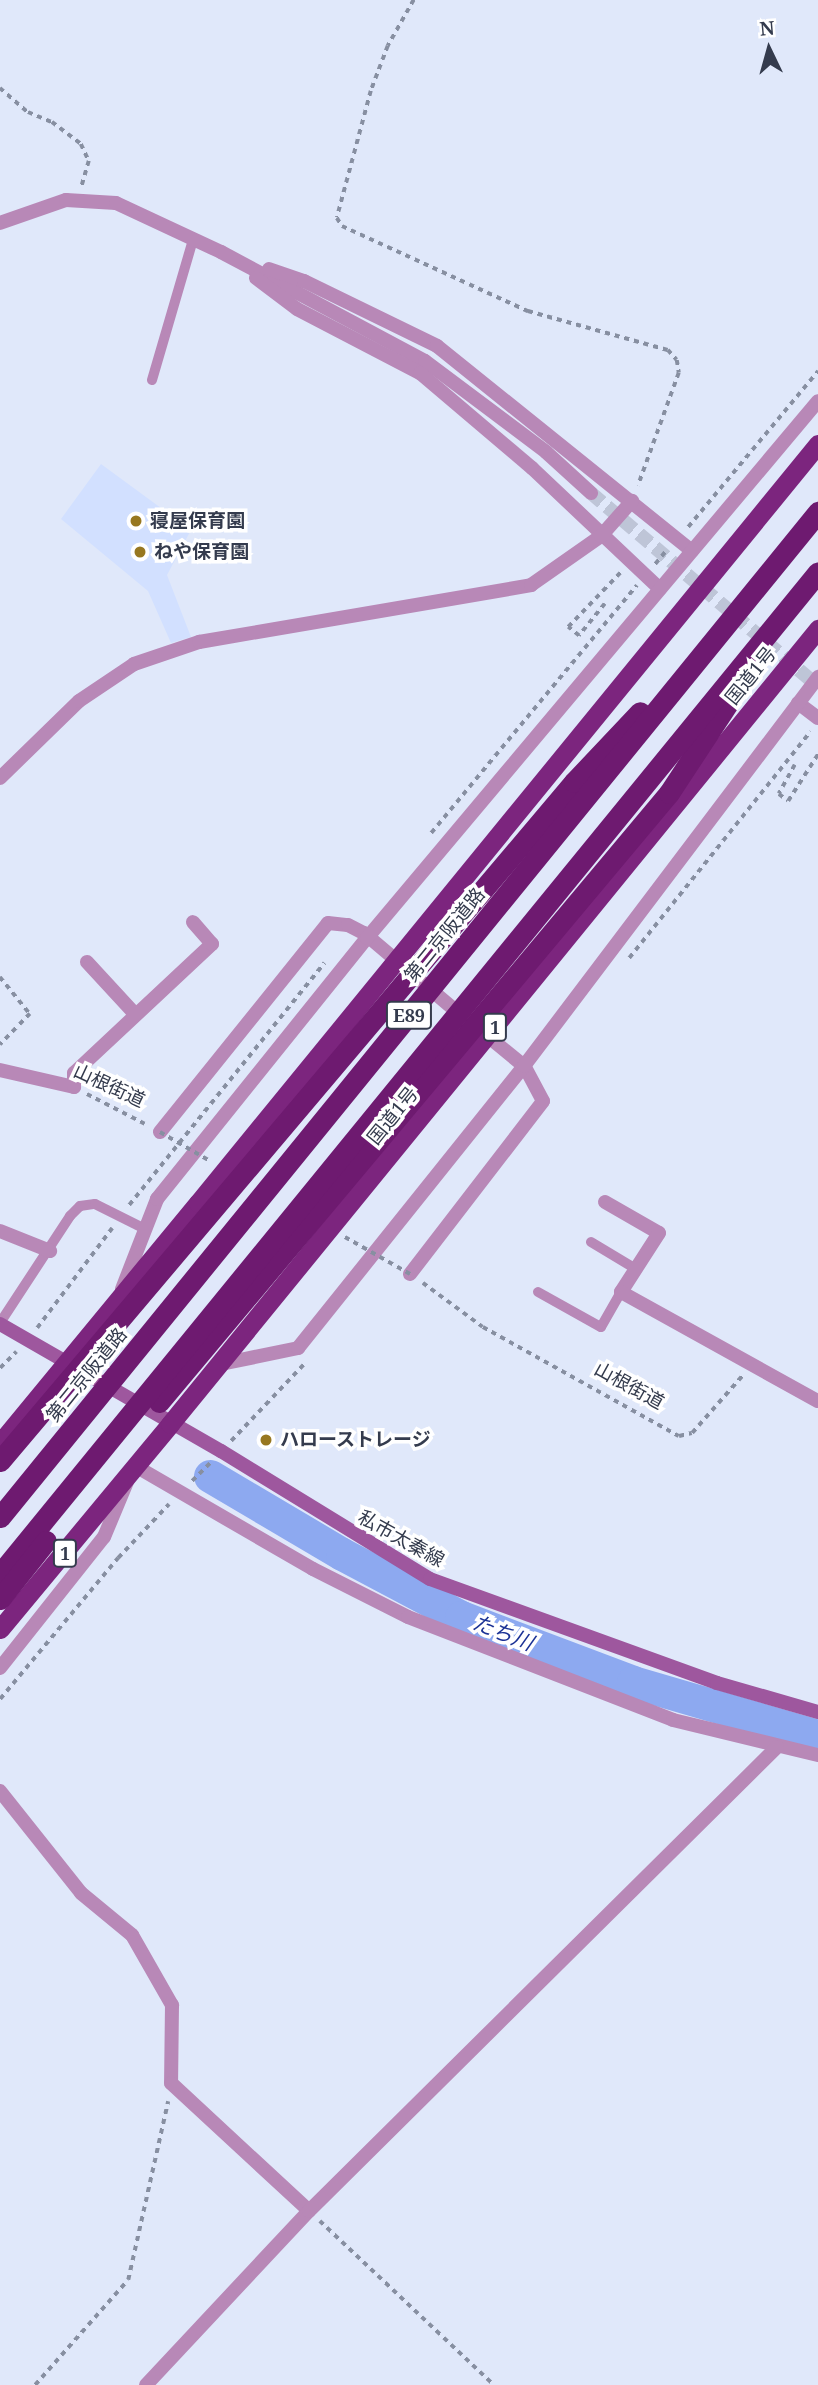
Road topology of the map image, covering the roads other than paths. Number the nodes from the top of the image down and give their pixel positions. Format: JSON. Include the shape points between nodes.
{"nodes":[{"id":1,"x":0,"y":223,"type":"edge"},
{"id":2,"x":193,"y":240,"type":"junction"},
{"id":3,"x":221,"y":252,"type":"junction"},
{"id":4,"x":152,"y":380,"type":"dead end"},
{"id":5,"x":818,"y":401,"type":"edge"},
{"id":6,"x":818,"y":444,"type":"edge"},
{"id":7,"x":591,"y":493,"type":"tunnel mouth"},
{"id":8,"x":632,"y":501,"type":"junction"},
{"id":9,"x":818,"y":512,"type":"edge"},
{"id":10,"x":601,"y":536,"type":"junction"},
{"id":11,"x":692,"y":551,"type":"junction"},
{"id":12,"x":818,"y":572,"type":"edge"},
{"id":13,"x":761,"y":584,"type":"junction"},
{"id":14,"x":660,"y":589,"type":"junction"},
{"id":15,"x":793,"y":604,"type":"junction"},
{"id":16,"x":818,"y":629,"type":"edge"},
{"id":17,"x":818,"y":677,"type":"edge"},
{"id":18,"x":798,"y":703,"type":"junction"},
{"id":19,"x":818,"y":718,"type":"edge"},
{"id":20,"x":0,"y":778,"type":"edge"},
{"id":21,"x":192,"y":922,"type":"dead end"},
{"id":22,"x":367,"y":937,"type":"junction"},
{"id":23,"x":87,"y":962,"type":"dead end"},
{"id":24,"x":135,"y":1014,"type":"junction"},
{"id":25,"x":524,"y":1066,"type":"junction"},
{"id":26,"x":0,"y":1070,"type":"edge"},
{"id":27,"x":160,"y":1132,"type":"road end"},
{"id":28,"x":605,"y":1202,"type":"dead end"},
{"id":29,"x":145,"y":1229,"type":"junction"},
{"id":30,"x":0,"y":1231,"type":"edge"},
{"id":31,"x":591,"y":1242,"type":"dead end"},
{"id":32,"x":50,"y":1251,"type":"junction"},
{"id":33,"x":636,"y":1269,"type":"junction"},
{"id":34,"x":410,"y":1274,"type":"road end"},
{"id":35,"x":538,"y":1292,"type":"dead end"},
{"id":36,"x":621,"y":1293,"type":"junction"},
{"id":37,"x":116,"y":1303,"type":"junction"},
{"id":38,"x":0,"y":1324,"type":"edge"},
{"id":39,"x":66,"y":1363,"type":"junction"},
{"id":40,"x":221,"y":1364,"type":"junction"},
{"id":41,"x":818,"y":1401,"type":"edge"},
{"id":42,"x":9,"y":1420,"type":"edge"},
{"id":43,"x":170,"y":1424,"type":"junction"},
{"id":44,"x":0,"y":1443,"type":"edge"},
{"id":45,"x":0,"y":1461,"type":"edge"},
{"id":46,"x":133,"y":1473,"type":"junction"},
{"id":47,"x":0,"y":1517,"type":"edge"},
{"id":48,"x":0,"y":1574,"type":"edge"},
{"id":49,"x":0,"y":1599,"type":"edge"},
{"id":50,"x":0,"y":1629,"type":"edge"},
{"id":51,"x":0,"y":1668,"type":"edge"},
{"id":52,"x":817,"y":1710,"type":"edge"},
{"id":53,"x":777,"y":1747,"type":"junction"},
{"id":54,"x":818,"y":1755,"type":"edge"},
{"id":55,"x":0,"y":1791,"type":"edge"},
{"id":56,"x":309,"y":2211,"type":"junction"},
{"id":57,"x":146,"y":2385,"type":"edge"}],
"edges":[{"from":1,"to":2,"type":"street","via":[[76,201],[116,203]]},
{"from":2,"to":3,"type":"street"},
{"from":2,"to":4,"type":"lane"},
{"from":3,"to":7,"type":"street","via":[[425,361],[546,452]]},
{"from":3,"to":8,"type":"street","via":[[304,281],[437,346]]},
{"from":3,"to":10,"type":"street","via":[[297,309],[420,373],[532,468]]},
{"from":5,"to":11,"type":"street"},
{"from":6,"to":37,"type":"highway","bridge":true},
{"from":8,"to":10,"type":"street"},
{"from":8,"to":11,"type":"street"},
{"from":9,"to":13,"type":"highway","name":"第二京阪道路","number":"E89","bridge":true},
{"from":10,"to":14,"type":"street"},
{"from":10,"to":20,"type":"street","via":[[531,585],[199,642],[160,653],[79,701]]},
{"from":11,"to":14,"type":"street"},
{"from":12,"to":15,"type":"highway","number":"E89","bridge":true},
{"from":13,"to":45,"type":"highway","bridge":true,"via":[[574,782]]},
{"from":13,"to":47,"type":"highway","name":"第二京阪道路","number":"E89","bridge":true},
{"from":14,"to":22,"type":"street"},
{"from":15,"to":48,"type":"highway","number":"E89","bridge":true},
{"from":15,"to":49,"type":"highway","bridge":true,"via":[[669,793],[106,1464]]},
{"from":16,"to":40,"type":"highway","name":"国道1号","number":"1","bridge":true},
{"from":17,"to":18,"type":"street"},
{"from":18,"to":19,"type":"street"},
{"from":18,"to":25,"type":"street"},
{"from":21,"to":24,"type":"street","via":[[212,944]]},
{"from":22,"to":25,"type":"street"},
{"from":22,"to":27,"type":"street","via":[[348,925],[328,923]]},
{"from":22,"to":29,"type":"street","via":[[157,1199]]},
{"from":23,"to":24,"type":"street"},
{"from":24,"to":26,"type":"street","name":"山根街道","via":[[74,1073],[74,1087]]},
{"from":25,"to":34,"type":"street","via":[[543,1101]]},
{"from":25,"to":40,"type":"street","via":[[298,1348]]},
{"from":28,"to":33,"type":"street","via":[[659,1233]]},
{"from":29,"to":32,"type":"lane","via":[[95,1204],[80,1206],[69,1216]]},
{"from":29,"to":37,"type":"street"},
{"from":30,"to":32,"type":"street"},
{"from":31,"to":33,"type":"lane"},
{"from":32,"to":38,"type":"lane"},
{"from":33,"to":36,"type":"street"},
{"from":35,"to":36,"type":"lane","via":[[601,1327]]},
{"from":36,"to":41,"type":"street"},
{"from":37,"to":39,"type":"highway"},
{"from":38,"to":39,"type":"main road","name":"私市太秦線"},
{"from":39,"to":42,"type":"highway"},
{"from":39,"to":43,"type":"main road","name":"私市太秦線"},
{"from":40,"to":43,"type":"highway","name":"国道1号","number":"1","bridge":true},
{"from":42,"to":44,"type":"highway"},
{"from":43,"to":46,"type":"highway","name":"国道1号","number":"1"},
{"from":43,"to":52,"type":"main road","name":"私市太秦線","via":[[429,1579],[680,1671]]},
{"from":46,"to":50,"type":"highway","name":"国道1号","number":"1"},
{"from":46,"to":51,"type":"street","via":[[104,1536]]},
{"from":46,"to":53,"type":"street","via":[[408,1617],[673,1720]]},
{"from":53,"to":54,"type":"street"},
{"from":53,"to":56,"type":"street"},
{"from":55,"to":56,"type":"street","via":[[81,1893],[132,1935],[172,2005],[170,2083]]},
{"from":56,"to":57,"type":"street"}]}
